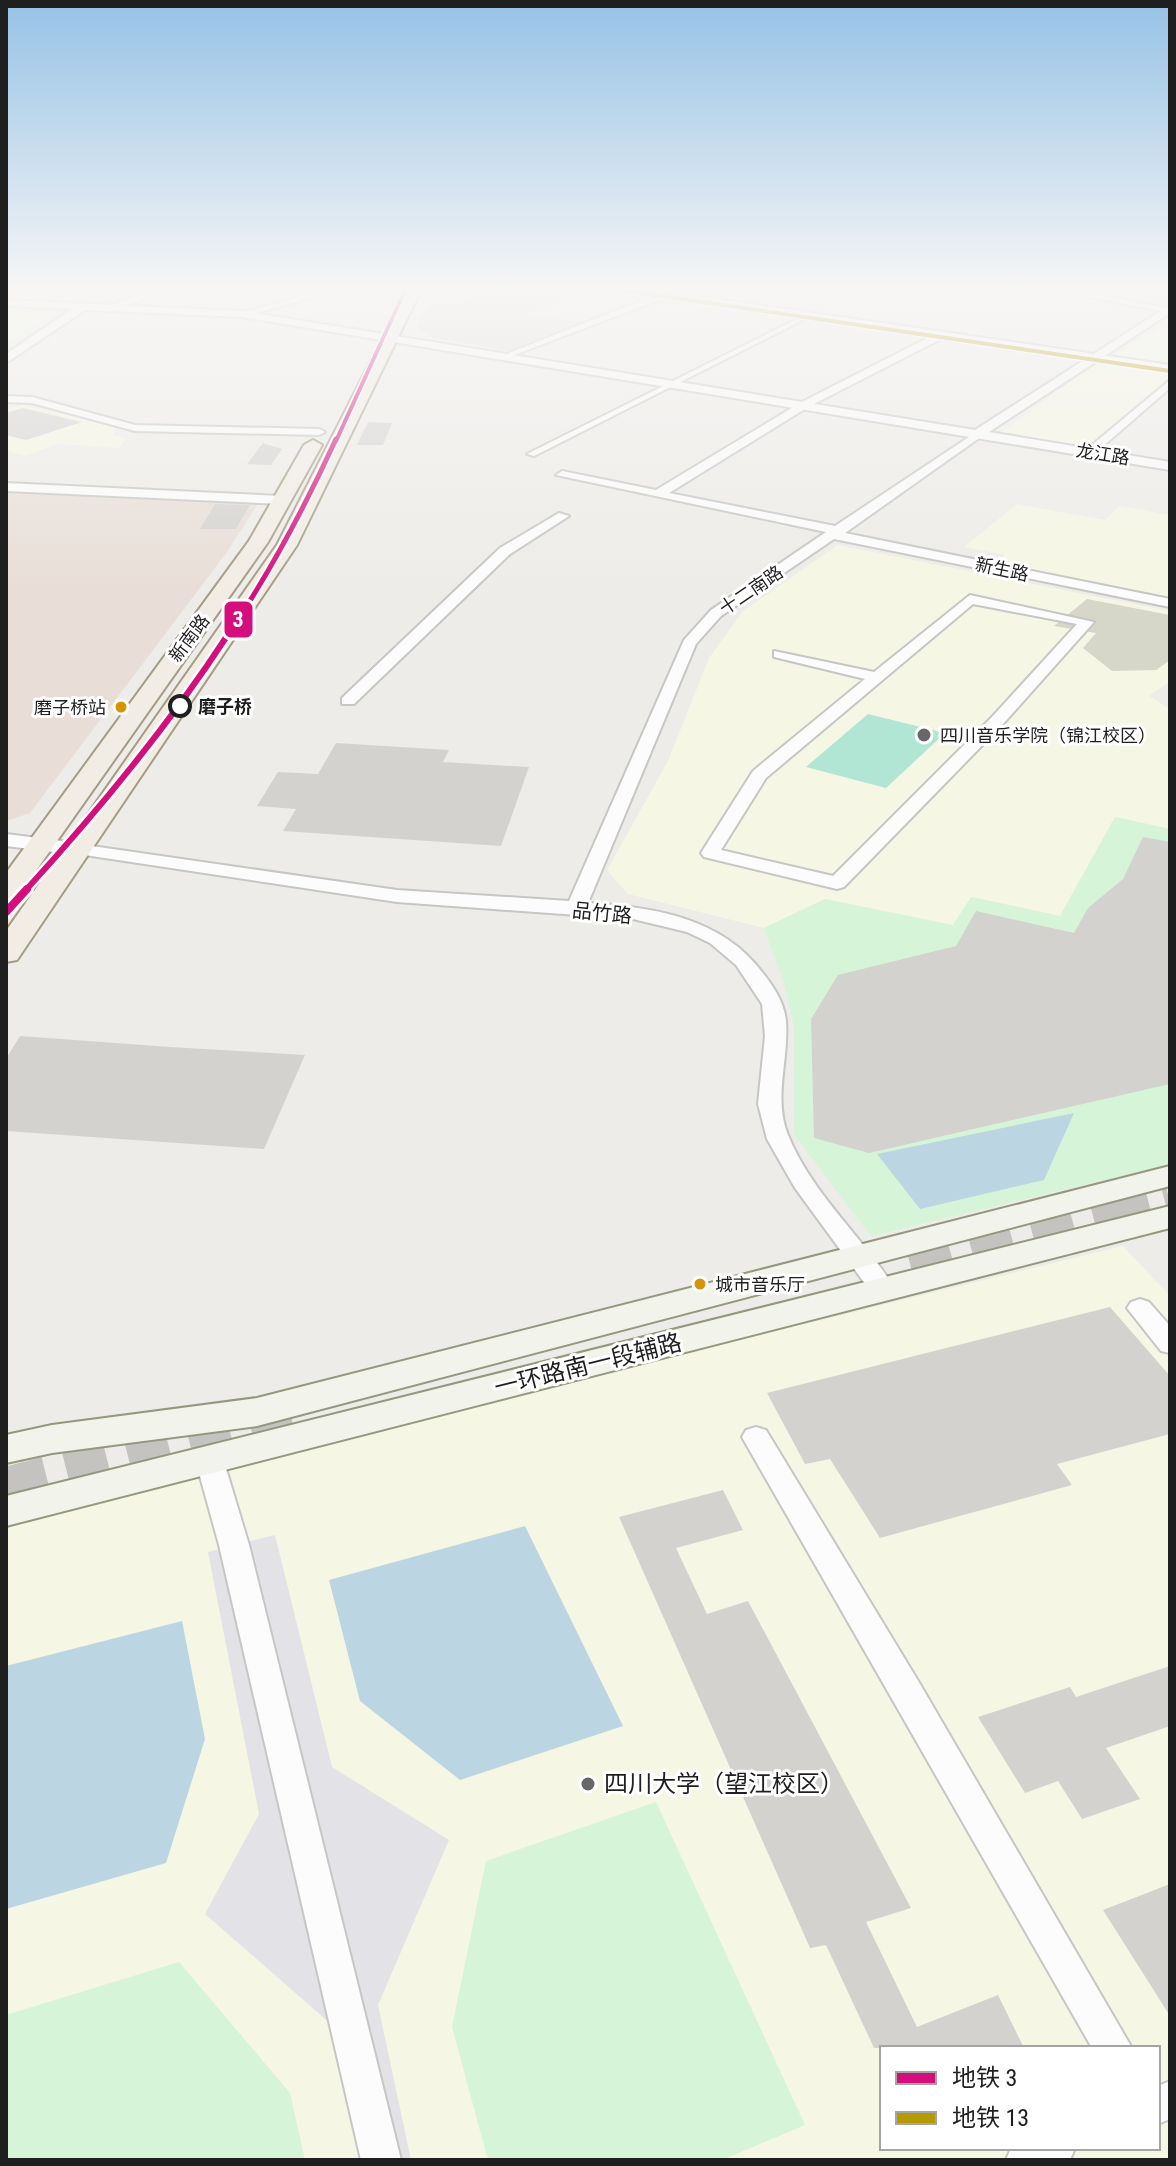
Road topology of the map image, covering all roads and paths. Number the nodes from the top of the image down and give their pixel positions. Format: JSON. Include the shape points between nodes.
{"nodes":[{"id":1,"x":348,"y":387,"type":"edge"},
{"id":2,"x":359,"y":387,"type":"edge"},
{"id":3,"x":664,"y":387,"type":"edge"},
{"id":4,"x":696,"y":387,"type":"edge"},
{"id":5,"x":839,"y":387,"type":"edge"},
{"id":6,"x":1050,"y":387,"type":"edge"},
{"id":7,"x":1165,"y":387,"type":"edge"},
{"id":8,"x":6,"y":399,"type":"edge"},
{"id":9,"x":804,"y":405,"type":"junction"},
{"id":10,"x":319,"y":432,"type":"junction"},
{"id":11,"x":978,"y":434,"type":"junction"},
{"id":12,"x":1090,"y":452,"type":"junction"},
{"id":13,"x":531,"y":454,"type":"dead end"},
{"id":14,"x":1170,"y":466,"type":"edge"},
{"id":15,"x":562,"y":475,"type":"dead end"},
{"id":16,"x":6,"y":487,"type":"edge"},
{"id":17,"x":660,"y":493,"type":"junction"},
{"id":18,"x":282,"y":500,"type":"junction"},
{"id":19,"x":563,"y":516,"type":"dead end"},
{"id":20,"x":838,"y":533,"type":"junction"},
{"id":21,"x":1170,"y":603,"type":"edge"},
{"id":22,"x":779,"y":654,"type":"dead end"},
{"id":23,"x":877,"y":677,"type":"junction"},
{"id":24,"x":348,"y":701,"type":"dead end"},
{"id":25,"x":6,"y":840,"type":"edge"},
{"id":26,"x":41,"y":844,"type":"junction"},
{"id":27,"x":78,"y":849,"type":"junction"},
{"id":28,"x":6,"y":893,"type":"edge"},
{"id":29,"x":575,"y":910,"type":"junction"},
{"id":30,"x":14,"y":943,"type":"edge"},
{"id":31,"x":6,"y":973,"type":"edge"},
{"id":32,"x":1170,"y":1176,"type":"edge"},
{"id":33,"x":1170,"y":1217,"type":"edge"},
{"id":34,"x":860,"y":1258,"type":"junction"},
{"id":35,"x":883,"y":1290,"type":"junction"},
{"id":36,"x":1140,"y":1308,"type":"dead end"},
{"id":37,"x":1170,"y":1344,"type":"edge"},
{"id":38,"x":756,"y":1437,"type":"dead end"},
{"id":39,"x":6,"y":1449,"type":"edge"},
{"id":40,"x":210,"y":1462,"type":"junction"},
{"id":41,"x":6,"y":1511,"type":"edge"},
{"id":42,"x":1112,"y":2046,"type":"edge"},
{"id":43,"x":381,"y":2160,"type":"edge"}],
"edges":[{"from":1,"to":10,"type":"main road","name":"新南路"},
{"from":2,"to":27,"type":"main road","name":"新南路","via":[[287,545]]},
{"from":3,"to":13,"type":"street"},
{"from":4,"to":9,"type":"street","name":"龙江路"},
{"from":5,"to":9,"type":"street"},
{"from":6,"to":11,"type":"street"},
{"from":7,"to":12,"type":"street"},
{"from":8,"to":10,"type":"street","via":[[32,400],[135,428]]},
{"from":9,"to":11,"type":"street","name":"龙江路"},
{"from":9,"to":17,"type":"street"},
{"from":10,"to":18,"type":"main road","name":"新南路"},
{"from":11,"to":12,"type":"street","name":"龙江路"},
{"from":11,"to":20,"type":"street","name":"十二南路"},
{"from":12,"to":14,"type":"street","name":"龙江路"},
{"from":15,"to":17,"type":"street","name":"新生路"},
{"from":16,"to":18,"type":"street"},
{"from":17,"to":20,"type":"street","name":"新生路"},
{"from":18,"to":26,"type":"main road","name":"新南路","via":[[258,542]]},
{"from":19,"to":24,"type":"street","via":[[505,551]]},
{"from":20,"to":21,"type":"street","name":"新生路","via":[[1052,584]]},
{"from":20,"to":29,"type":"street","name":"十二南路","via":[[716,613],[689,643]]},
{"from":22,"to":23,"type":"street"},
{"from":23,"to":23,"type":"street","via":[[759,775],[710,853],[837,883],[1087,622],[1031,604],[970,599]]},
{"from":25,"to":26,"type":"street"},
{"from":26,"to":27,"type":"street"},
{"from":26,"to":28,"type":"main road","name":"新南路"},
{"from":27,"to":29,"type":"street","name":"品竹路","via":[[285,882]]},
{"from":27,"to":30,"type":"main road","name":"新南路"},
{"from":29,"to":34,"type":"street","name":"品竹路","via":[[692,927],[743,958],[776,1014],[768,1095],[777,1138]]},
{"from":30,"to":31,"type":"main road","name":"新南路"},
{"from":32,"to":34,"type":"main road","name":"一环路南一段辅路"},
{"from":33,"to":35,"type":"main road","name":"一环路南一段辅路"},
{"from":34,"to":35,"type":"street","name":"品竹路"},
{"from":34,"to":39,"type":"main road","name":"一环路南一段辅路","via":[[257,1412]]},
{"from":35,"to":40,"type":"main road","name":"一环路南一段辅路"},
{"from":36,"to":37,"type":"street"},
{"from":38,"to":42,"type":"street"},
{"from":40,"to":41,"type":"main road","name":"一环路南一段辅路"},
{"from":40,"to":43,"type":"street"}]}
